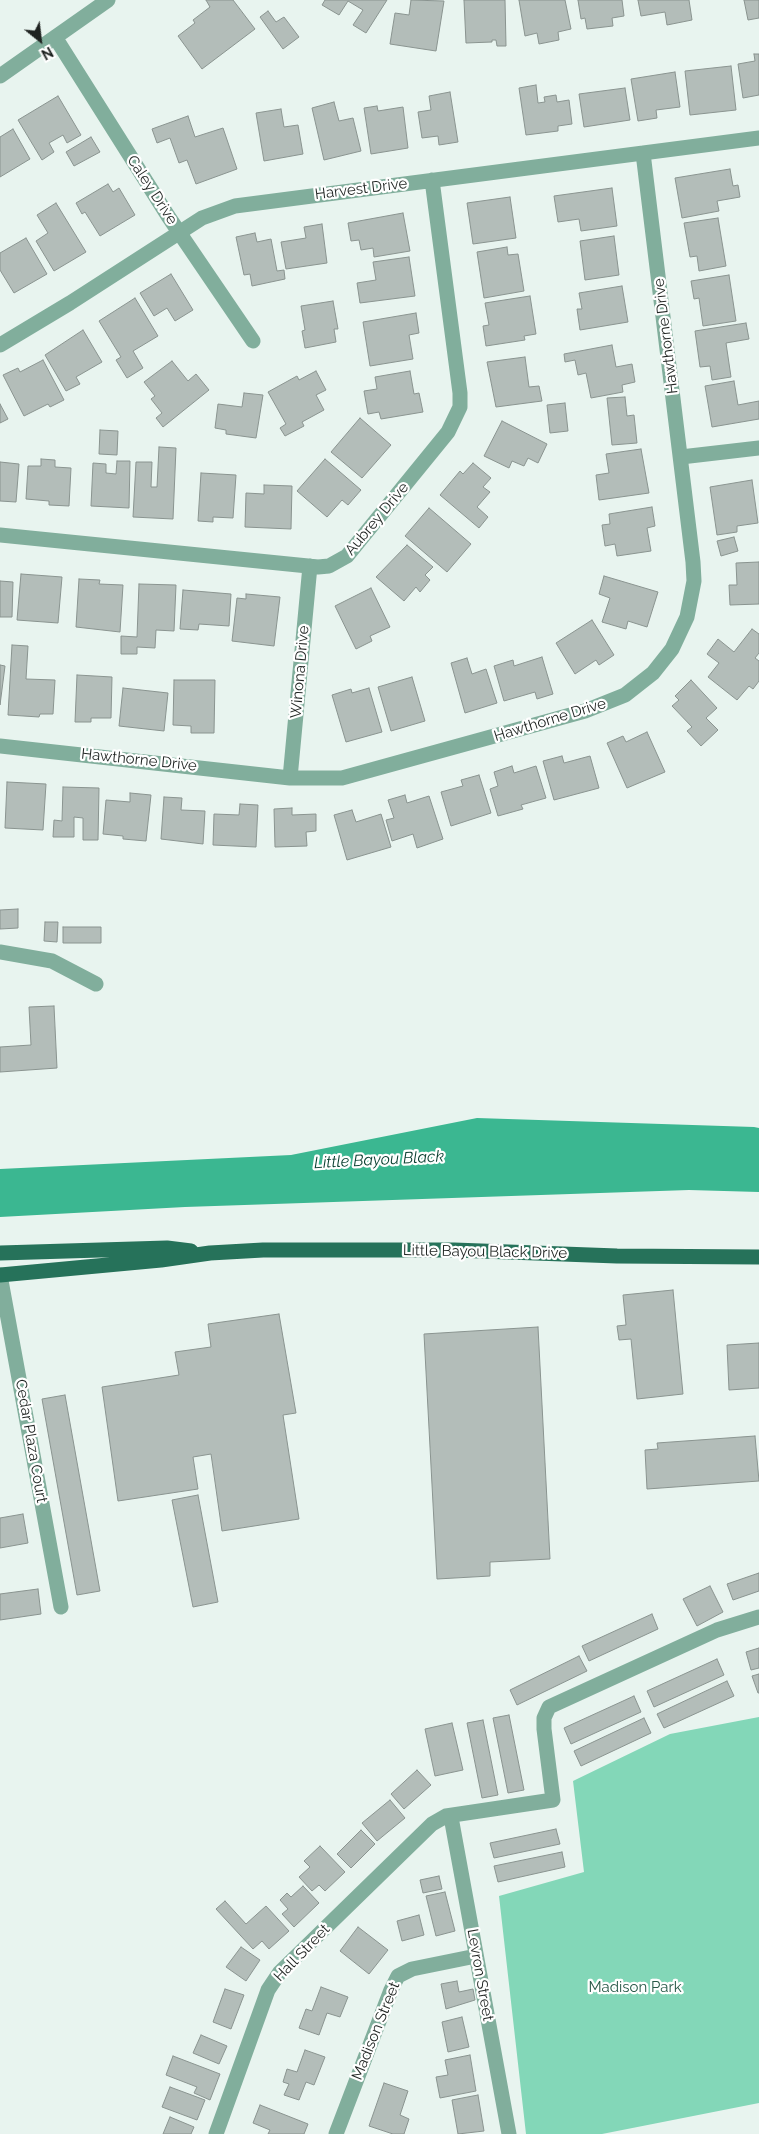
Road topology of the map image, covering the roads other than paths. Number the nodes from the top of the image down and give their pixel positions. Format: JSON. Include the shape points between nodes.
{"nodes":[{"id":1,"x":108,"y":0,"type":"edge"},
{"id":2,"x":55,"y":37,"type":"junction"},
{"id":3,"x":0,"y":76,"type":"edge"},
{"id":4,"x":759,"y":138,"type":"edge"},
{"id":5,"x":644,"y":153,"type":"junction"},
{"id":6,"x":432,"y":180,"type":"junction"},
{"id":7,"x":180,"y":233,"type":"junction"},
{"id":8,"x":253,"y":341,"type":"dead end"},
{"id":9,"x":0,"y":344,"type":"edge"},
{"id":10,"x":759,"y":448,"type":"edge"},
{"id":11,"x":680,"y":457,"type":"junction"},
{"id":12,"x":0,"y":535,"type":"edge"},
{"id":13,"x":310,"y":566,"type":"junction"},
{"id":14,"x":0,"y":746,"type":"edge"},
{"id":15,"x":290,"y":778,"type":"junction"},
{"id":16,"x":0,"y":952,"type":"edge"},
{"id":17,"x":96,"y":984,"type":"dead end"},
{"id":18,"x":0,"y":1253,"type":"edge"},
{"id":19,"x":210,"y":1253,"type":"junction"},
{"id":20,"x":759,"y":1257,"type":"edge"},
{"id":21,"x":0,"y":1275,"type":"edge"},
{"id":22,"x":61,"y":1607,"type":"dead end"},
{"id":23,"x":759,"y":1617,"type":"edge"},
{"id":24,"x":451,"y":1816,"type":"junction"},
{"id":25,"x":476,"y":1956,"type":"junction"},
{"id":26,"x":216,"y":2134,"type":"edge"},
{"id":27,"x":336,"y":2134,"type":"edge"},
{"id":28,"x":509,"y":2134,"type":"edge"}],
"edges":[{"from":1,"to":2,"type":"street"},
{"from":2,"to":3,"type":"street"},
{"from":2,"to":7,"type":"street","name":"Caley Drive"},
{"from":4,"to":5,"type":"street","name":"Harvest Drive"},
{"from":5,"to":6,"type":"street","name":"Harvest Drive"},
{"from":5,"to":11,"type":"street","name":"Hawthorne Drive"},
{"from":6,"to":7,"type":"street","name":"Harvest Drive","via":[[235,206],[202,218]]},
{"from":6,"to":13,"type":"street","name":"Aubrey Drive","via":[[460,406],[448,432],[347,556],[329,566]]},
{"from":7,"to":8,"type":"street","name":"Caley Drive"},
{"from":7,"to":9,"type":"street","name":"Harvest Drive"},
{"from":10,"to":11,"type":"street"},
{"from":11,"to":15,"type":"street","name":"Hawthorne Drive","via":[[693,562],[691,599],[687,617],[672,649],[640,685],[612,702],[585,711],[358,775],[329,779]]},
{"from":12,"to":13,"type":"street","name":"Aubrey Drive"},
{"from":13,"to":15,"type":"street","name":"Winona Drive"},
{"from":14,"to":15,"type":"street","name":"Hawthorne Drive"},
{"from":16,"to":17,"type":"street","via":[[52,961]]},
{"from":18,"to":19,"type":"main road","name":"Little Bayou Black Drive","via":[[168,1248]]},
{"from":19,"to":20,"type":"main road","name":"Little Bayou Black Drive","via":[[454,1250]]},
{"from":19,"to":21,"type":"main road","name":"Little Bayou Black Drive"},
{"from":21,"to":22,"type":"street","name":"Cedar Plaza Court"},
{"from":23,"to":24,"type":"street","name":"Hall Street","via":[[717,1630],[549,1707],[544,1728],[553,1800]]},
{"from":24,"to":25,"type":"street","name":"Levron Street"},
{"from":24,"to":26,"type":"street","name":"Hall Street","via":[[432,1824],[280,1972],[268,1990]]},
{"from":25,"to":27,"type":"street","name":"Madison Street","via":[[412,1968],[398,1976]]},
{"from":25,"to":28,"type":"street","name":"Levron Street"}]}
